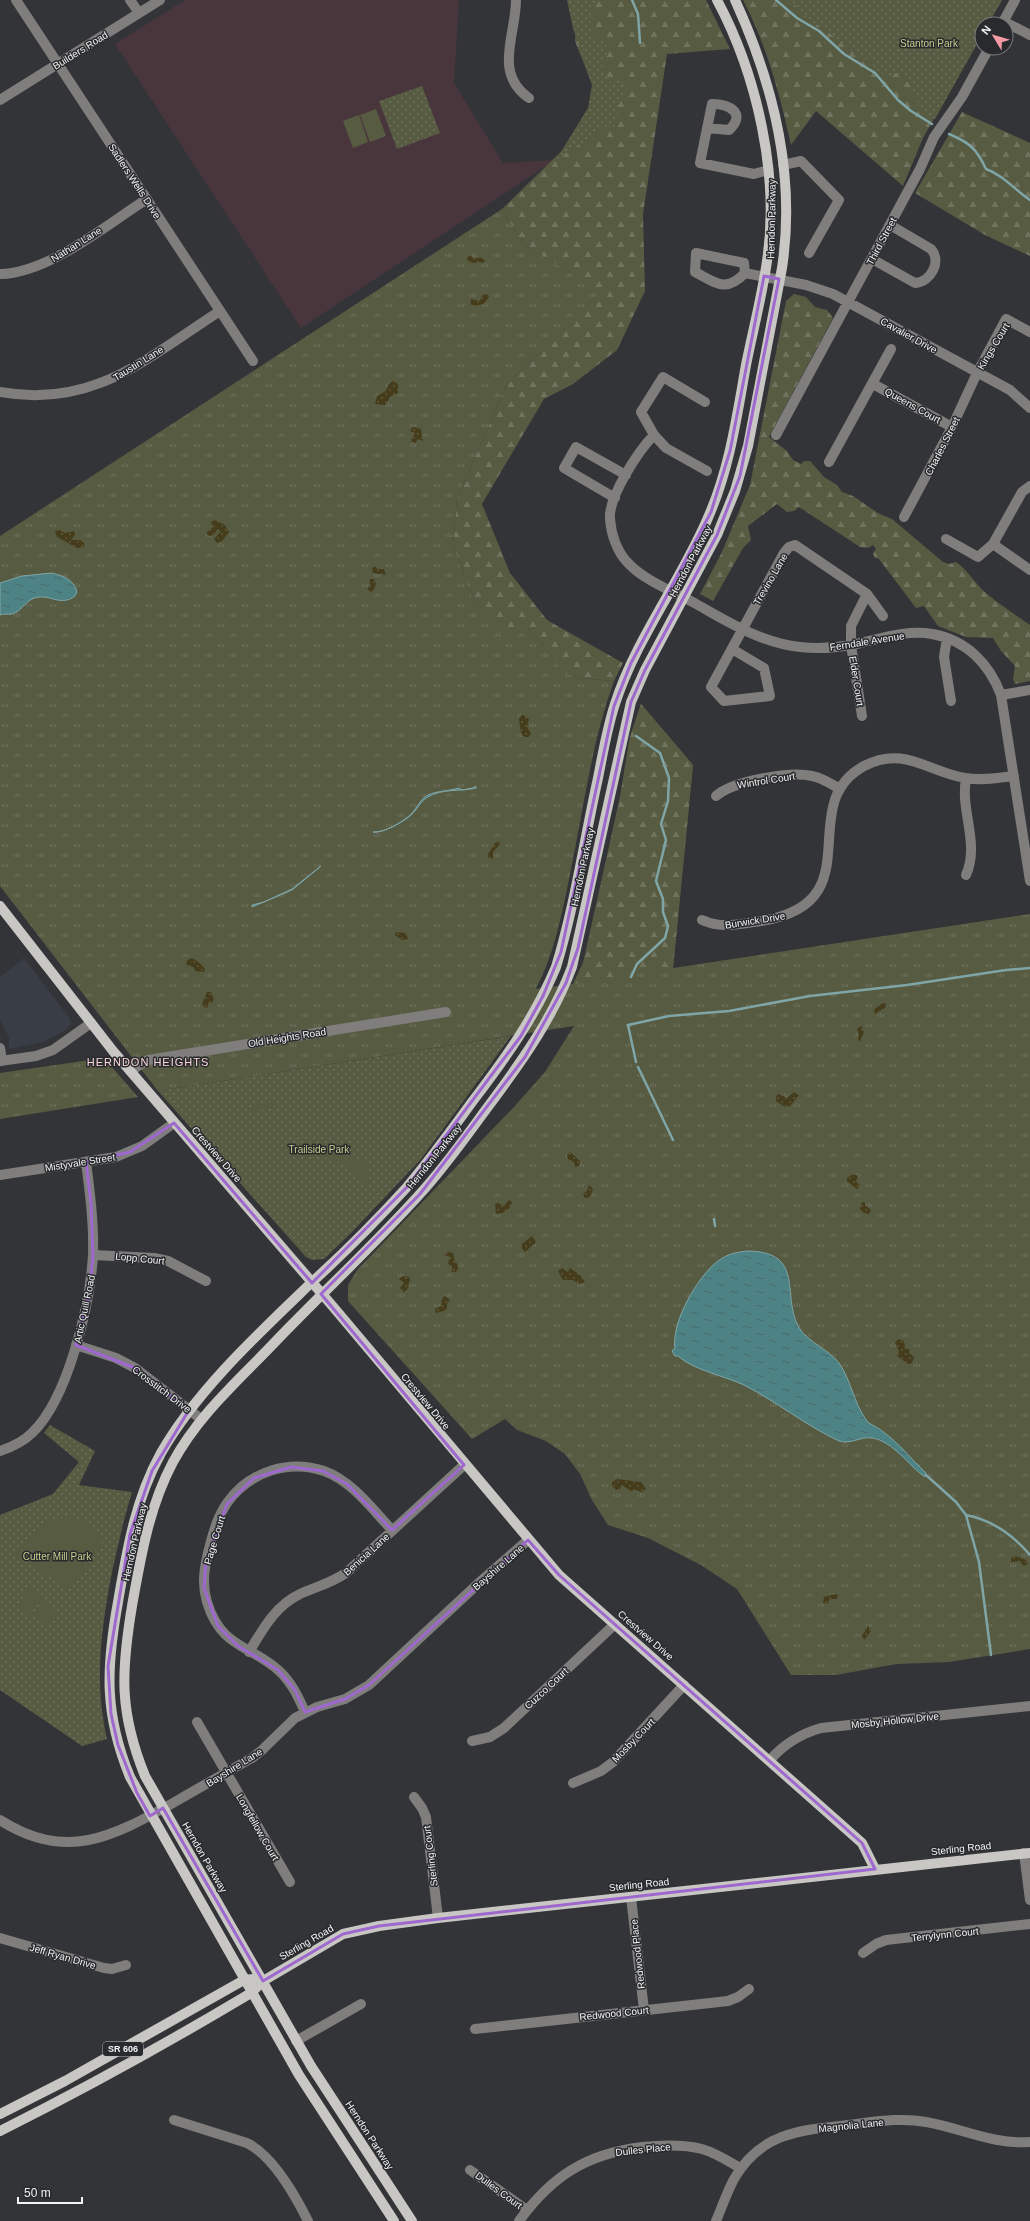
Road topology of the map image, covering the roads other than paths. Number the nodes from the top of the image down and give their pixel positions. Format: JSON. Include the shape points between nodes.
{"nodes":[{"id":1,"x":16,"y":0,"type":"edge"},
{"id":2,"x":130,"y":0,"type":"edge"},
{"id":3,"x":160,"y":0,"type":"edge"},
{"id":4,"x":516,"y":0,"type":"edge"},
{"id":5,"x":717,"y":0,"type":"edge"},
{"id":6,"x":735,"y":0,"type":"edge"},
{"id":7,"x":1015,"y":0,"type":"edge"},
{"id":8,"x":139,"y":13,"type":"junction"},
{"id":9,"x":1006,"y":16,"type":"edge"},
{"id":10,"x":1014,"y":27,"type":"edge"},
{"id":11,"x":1030,"y":35,"type":"edge"},
{"id":12,"x":984,"y":56,"type":"edge"},
{"id":13,"x":58,"y":64,"type":"junction"},
{"id":14,"x":529,"y":98,"type":"dead end"},
{"id":15,"x":0,"y":100,"type":"edge"},
{"id":16,"x":707,"y":128,"type":"dead end"},
{"id":17,"x":783,"y":165,"type":"junction"},
{"id":18,"x":768,"y":170,"type":"junction"},
{"id":19,"x":147,"y":199,"type":"junction"},
{"id":20,"x":890,"y":225,"type":"junction"},
{"id":21,"x":809,"y":253,"type":"dead end"},
{"id":22,"x":872,"y":259,"type":"junction"},
{"id":23,"x":745,"y":273,"type":"junction"},
{"id":24,"x":0,"y":274,"type":"edge"},
{"id":25,"x":764,"y":276,"type":"junction"},
{"id":26,"x":779,"y":279,"type":"junction"},
{"id":27,"x":847,"y":302,"type":"junction"},
{"id":28,"x":220,"y":311,"type":"junction"},
{"id":29,"x":1030,"y":332,"type":"edge"},
{"id":30,"x":891,"y":350,"type":"dead end"},
{"id":31,"x":253,"y":361,"type":"dead end"},
{"id":32,"x":977,"y":373,"type":"junction"},
{"id":33,"x":873,"y":384,"type":"junction"},
{"id":34,"x":0,"y":392,"type":"edge"},
{"id":35,"x":705,"y":402,"type":"dead end"},
{"id":36,"x":1030,"y":408,"type":"edge"},
{"id":37,"x":952,"y":427,"type":"junction"},
{"id":38,"x":654,"y":435,"type":"junction"},
{"id":39,"x":776,"y":435,"type":"dead end"},
{"id":40,"x":829,"y":462,"type":"dead end"},
{"id":41,"x":707,"y":471,"type":"dead end"},
{"id":42,"x":626,"y":476,"type":"junction"},
{"id":43,"x":1030,"y":486,"type":"edge"},
{"id":44,"x":615,"y":498,"type":"junction"},
{"id":45,"x":904,"y":517,"type":"dead end"},
{"id":46,"x":946,"y":539,"type":"dead end"},
{"id":47,"x":993,"y":544,"type":"junction"},
{"id":48,"x":1030,"y":570,"type":"edge"},
{"id":49,"x":670,"y":591,"type":"junction"},
{"id":50,"x":867,"y":594,"type":"junction"},
{"id":51,"x":684,"y":597,"type":"junction"},
{"id":52,"x":883,"y":616,"type":"dead end"},
{"id":53,"x":742,"y":629,"type":"junction"},
{"id":54,"x":947,"y":638,"type":"junction"},
{"id":55,"x":851,"y":645,"type":"junction"},
{"id":56,"x":732,"y":649,"type":"junction"},
{"id":57,"x":1030,"y":690,"type":"edge"},
{"id":58,"x":1001,"y":694,"type":"junction"},
{"id":59,"x":951,"y":701,"type":"dead end"},
{"id":60,"x":862,"y":716,"type":"dead end"},
{"id":61,"x":1014,"y":776,"type":"junction"},
{"id":62,"x":966,"y":779,"type":"junction"},
{"id":63,"x":840,"y":789,"type":"junction"},
{"id":64,"x":716,"y":796,"type":"dead end"},
{"id":65,"x":1026,"y":829,"type":"edge"},
{"id":66,"x":966,"y":874,"type":"dead end"},
{"id":67,"x":1030,"y":881,"type":"edge"},
{"id":68,"x":0,"y":906,"type":"edge"},
{"id":69,"x":702,"y":920,"type":"dead end"},
{"id":70,"x":446,"y":1012,"type":"dead end"},
{"id":71,"x":91,"y":1023,"type":"junction"},
{"id":72,"x":0,"y":1048,"type":"edge"},
{"id":73,"x":1,"y":1061,"type":"edge"},
{"id":74,"x":130,"y":1071,"type":"junction"},
{"id":75,"x":174,"y":1123,"type":"junction"},
{"id":76,"x":86,"y":1162,"type":"junction"},
{"id":77,"x":0,"y":1175,"type":"edge"},
{"id":78,"x":93,"y":1255,"type":"junction"},
{"id":79,"x":206,"y":1281,"type":"dead end"},
{"id":80,"x":312,"y":1283,"type":"junction"},
{"id":81,"x":321,"y":1294,"type":"junction"},
{"id":82,"x":76,"y":1345,"type":"junction"},
{"id":83,"x":189,"y":1410,"type":"junction"},
{"id":84,"x":201,"y":1420,"type":"junction"},
{"id":85,"x":0,"y":1450,"type":"edge"},
{"id":86,"x":464,"y":1465,"type":"junction"},
{"id":87,"x":392,"y":1530,"type":"junction"},
{"id":88,"x":528,"y":1540,"type":"junction"},
{"id":89,"x":615,"y":1624,"type":"junction"},
{"id":90,"x":249,"y":1652,"type":"junction"},
{"id":91,"x":684,"y":1685,"type":"junction"},
{"id":92,"x":1030,"y":1706,"type":"edge"},
{"id":93,"x":305,"y":1712,"type":"junction"},
{"id":94,"x":197,"y":1722,"type":"dead end"},
{"id":95,"x":472,"y":1741,"type":"dead end"},
{"id":96,"x":770,"y":1760,"type":"junction"},
{"id":97,"x":227,"y":1773,"type":"junction"},
{"id":98,"x":573,"y":1783,"type":"dead end"},
{"id":99,"x":414,"y":1797,"type":"dead end"},
{"id":100,"x":163,"y":1808,"type":"junction"},
{"id":101,"x":150,"y":1816,"type":"junction"},
{"id":102,"x":0,"y":1820,"type":"edge"},
{"id":103,"x":1027,"y":1853,"type":"edge"},
{"id":104,"x":875,"y":1870,"type":"junction"},
{"id":105,"x":290,"y":1882,"type":"dead end"},
{"id":106,"x":631,"y":1897,"type":"junction"},
{"id":107,"x":1030,"y":1900,"type":"edge"},
{"id":108,"x":438,"y":1918,"type":"junction"},
{"id":109,"x":1030,"y":1924,"type":"edge"},
{"id":110,"x":0,"y":1938,"type":"edge"},
{"id":111,"x":863,"y":1953,"type":"dead end"},
{"id":112,"x":126,"y":1965,"type":"dead end"},
{"id":113,"x":244,"y":1980,"type":"junction"},
{"id":114,"x":263,"y":1981,"type":"junction"},
{"id":115,"x":749,"y":1989,"type":"dead end"},
{"id":116,"x":251,"y":1993,"type":"junction"},
{"id":117,"x":361,"y":2004,"type":"dead end"},
{"id":118,"x":644,"y":2010,"type":"junction"},
{"id":119,"x":475,"y":2029,"type":"dead end"},
{"id":120,"x":296,"y":2041,"type":"junction"},
{"id":121,"x":0,"y":2114,"type":"edge"},
{"id":122,"x":174,"y":2120,"type":"dead end"},
{"id":123,"x":0,"y":2131,"type":"edge"},
{"id":124,"x":1030,"y":2142,"type":"edge"},
{"id":125,"x":740,"y":2168,"type":"junction"},
{"id":126,"x":470,"y":2170,"type":"dead end"},
{"id":127,"x":527,"y":2210,"type":"junction"},
{"id":128,"x":308,"y":2221,"type":"edge"},
{"id":129,"x":394,"y":2221,"type":"edge"},
{"id":130,"x":412,"y":2221,"type":"edge"},
{"id":131,"x":519,"y":2221,"type":"edge"},
{"id":132,"x":716,"y":2221,"type":"edge"}],
"edges":[{"from":1,"to":13,"type":"street","name":"Sadlers Wells Drive"},
{"from":2,"to":8,"type":"street"},
{"from":3,"to":8,"type":"street","name":"Builders Road"},
{"from":4,"to":14,"type":"street","via":[[509,68],[516,86]]},
{"from":5,"to":18,"type":"main road","name":"Herndon Parkway","via":[[738,45],[753,89],[764,134]]},
{"from":6,"to":17,"type":"main road","name":"Herndon Parkway","via":[[768,86]]},
{"from":7,"to":9,"type":"street"},
{"from":8,"to":13,"type":"street","name":"Builders Road"},
{"from":10,"to":11,"type":"street"},
{"from":12,"to":20,"type":"street","name":"Third Street","via":[[962,97],[934,138]]},
{"from":13,"to":15,"type":"street","name":"Builders Road"},
{"from":13,"to":19,"type":"street","name":"Sadlers Wells Drive"},
{"from":16,"to":18,"type":"street","via":[[700,163],[754,174]]},
{"from":17,"to":21,"type":"street","via":[[801,161],[839,200]]},
{"from":17,"to":26,"type":"main road","name":"Herndon Parkway","via":[[785,242]]},
{"from":18,"to":25,"type":"main road","name":"Herndon Parkway","via":[[769,227]]},
{"from":19,"to":24,"type":"street","name":"Nathan Lane","via":[[55,259],[31,269]]},
{"from":19,"to":28,"type":"street","name":"Sadlers Wells Drive"},
{"from":20,"to":22,"type":"street","name":"Third Street"},
{"from":20,"to":22,"type":"street","via":[[931,249],[936,254],[937,262],[927,279],[922,283],[915,283]]},
{"from":22,"to":27,"type":"street","name":"Third Street"},
{"from":23,"to":23,"type":"street","via":[[744,263],[696,253],[695,272],[719,285],[737,282]]},
{"from":23,"to":25,"type":"street","name":"Cavalier Drive"},
{"from":25,"to":26,"type":"street","name":"Cavalier Drive"},
{"from":25,"to":49,"type":"main road","name":"Herndon Parkway","via":[[730,451],[721,484],[704,528]]},
{"from":26,"to":27,"type":"street","name":"Cavalier Drive","via":[[818,288]]},
{"from":26,"to":51,"type":"main road","name":"Herndon Parkway","via":[[748,446],[740,476],[717,535]]},
{"from":27,"to":32,"type":"street","name":"Cavalier Drive"},
{"from":27,"to":39,"type":"street","name":"Third Street"},
{"from":28,"to":31,"type":"street","name":"Sadlers Wells Drive"},
{"from":28,"to":34,"type":"street","name":"Taustin Lane","via":[[126,372],[93,387],[54,395],[33,396]]},
{"from":29,"to":32,"type":"street","name":"Kings Court","via":[[1006,319]]},
{"from":30,"to":33,"type":"street","name":"Queens Court"},
{"from":32,"to":36,"type":"street","name":"Cavalier Drive","via":[[1010,390]]},
{"from":32,"to":37,"type":"street","name":"Charles Street"},
{"from":33,"to":37,"type":"street","name":"Queens Court"},
{"from":33,"to":40,"type":"street","name":"Queens Court"},
{"from":35,"to":38,"type":"street","via":[[663,377],[642,412]]},
{"from":37,"to":45,"type":"street","name":"Charles Street"},
{"from":38,"to":41,"type":"street","via":[[666,448]]},
{"from":38,"to":42,"type":"street","name":"Ferndale Avenue","via":[[645,444]]},
{"from":42,"to":44,"type":"street","name":"Ferndale Avenue"},
{"from":42,"to":44,"type":"street","via":[[576,447],[564,468]]},
{"from":43,"to":47,"type":"street","via":[[1022,492]]},
{"from":44,"to":49,"type":"street","name":"Ferndale Avenue","via":[[610,518],[620,554],[637,572]]},
{"from":46,"to":47,"type":"street","via":[[978,557]]},
{"from":47,"to":48,"type":"street"},
{"from":49,"to":51,"type":"street","name":"Ferndale Avenue"},
{"from":49,"to":80,"type":"main road","name":"Herndon Parkway","via":[[631,664],[614,706],[561,952],[543,996],[521,1036],[428,1162]]},
{"from":50,"to":52,"type":"street","name":"Trevino Lane"},
{"from":50,"to":53,"type":"street","name":"Trevino Lane","via":[[795,545],[784,553]]},
{"from":50,"to":55,"type":"street","via":[[850,626]]},
{"from":51,"to":53,"type":"street","name":"Ferndale Avenue"},
{"from":51,"to":81,"type":"main road","name":"Herndon Parkway","via":[[645,670],[630,707],[578,948],[557,1003],[525,1057],[440,1171],[384,1232]]},
{"from":53,"to":55,"type":"street","name":"Ferndale Avenue","via":[[762,638],[799,647]]},
{"from":53,"to":56,"type":"street"},
{"from":54,"to":55,"type":"street","name":"Ferndale Avenue","via":[[917,634]]},
{"from":54,"to":58,"type":"street","name":"Ferndale Avenue","via":[[958,642],[980,659],[989,670]]},
{"from":54,"to":59,"type":"street","via":[[944,657]]},
{"from":55,"to":60,"type":"street","name":"Elder Court"},
{"from":56,"to":56,"type":"street","via":[[764,668],[770,696],[724,701],[715,694],[710,687]]},
{"from":57,"to":58,"type":"street"},
{"from":58,"to":61,"type":"street","name":"Ferndale Avenue"},
{"from":61,"to":62,"type":"street","name":"Burwick Drive"},
{"from":61,"to":65,"type":"street","name":"Ferndale Avenue"},
{"from":62,"to":63,"type":"street","name":"Burwick Drive","via":[[910,759],[892,758],[863,767]]},
{"from":62,"to":66,"type":"street","via":[[964,797],[972,849],[972,858]]},
{"from":63,"to":64,"type":"street","name":"Wintrol Court","via":[[813,776],[791,775],[738,783]]},
{"from":63,"to":69,"type":"street","name":"Burwick Drive","via":[[832,810],[825,878],[811,900],[792,914],[780,918],[729,926]]},
{"from":65,"to":67,"type":"street","name":"Ferndale Avenue"},
{"from":68,"to":71,"type":"main road","name":"Crestview Drive"},
{"from":70,"to":74,"type":"street","name":"Old Heights Road","via":[[148,1060]]},
{"from":71,"to":73,"type":"street","via":[[52,1050],[36,1056]]},
{"from":71,"to":74,"type":"main road","name":"Crestview Drive"},
{"from":72,"to":73,"type":"street"},
{"from":74,"to":75,"type":"main road","name":"Crestview Drive"},
{"from":75,"to":76,"type":"street","name":"Mistyvale Street","via":[[130,1152]]},
{"from":75,"to":80,"type":"main road","name":"Crestview Drive"},
{"from":76,"to":77,"type":"street","name":"Mistyvale Street"},
{"from":76,"to":78,"type":"street","name":"Artic Quill Road"},
{"from":78,"to":79,"type":"street","name":"Lopp Court","via":[[168,1261]]},
{"from":78,"to":82,"type":"street","name":"Artic Quill Road","via":[[89,1294]]},
{"from":80,"to":81,"type":"main road","name":"Crestview Drive"},
{"from":80,"to":83,"type":"main road","name":"Herndon Parkway","via":[[213,1382]]},
{"from":81,"to":84,"type":"main road","name":"Herndon Parkway"},
{"from":81,"to":86,"type":"main road","name":"Crestview Drive"},
{"from":82,"to":83,"type":"street","name":"Crosstitch Drive","via":[[116,1358],[135,1368]]},
{"from":82,"to":85,"type":"street","name":"Artic Quill Road","via":[[63,1382],[38,1427],[22,1441]]},
{"from":83,"to":84,"type":"street","name":"Crosstitch Drive"},
{"from":83,"to":101,"type":"main road","name":"Herndon Parkway","via":[[160,1454],[139,1502],[129,1540],[108,1666],[111,1714],[118,1745],[130,1778]]},
{"from":84,"to":100,"type":"main road","name":"Herndon Parkway","via":[[174,1461],[151,1515],[123,1664],[126,1708],[132,1742],[145,1776]]},
{"from":86,"to":87,"type":"street","name":"Benicia Lane"},
{"from":86,"to":88,"type":"main road","name":"Crestview Drive"},
{"from":87,"to":90,"type":"street","name":"Benicia Lane","via":[[346,1574],[324,1586],[300,1594],[277,1610]]},
{"from":87,"to":90,"type":"street","name":"Page Court","via":[[347,1484],[323,1471],[304,1467],[278,1468],[244,1485],[234,1494],[220,1515],[206,1561],[204,1588],[218,1626],[228,1638]]},
{"from":88,"to":89,"type":"main road","name":"Crestview Drive","via":[[559,1575]]},
{"from":88,"to":93,"type":"street","name":"Bayshire Lane","via":[[369,1685],[344,1699]]},
{"from":89,"to":91,"type":"main road","name":"Crestview Drive"},
{"from":89,"to":95,"type":"street","name":"Cuzco Court","via":[[504,1728],[490,1737]]},
{"from":90,"to":93,"type":"street","name":"Page Court","via":[[283,1675],[295,1690]]},
{"from":91,"to":96,"type":"main road","name":"Crestview Drive"},
{"from":91,"to":98,"type":"street","name":"Mosby Court","via":[[613,1762],[601,1771]]},
{"from":92,"to":96,"type":"street","name":"Mosby Hollow Drive","via":[[821,1728],[797,1737]]},
{"from":93,"to":97,"type":"street","name":"Bayshire Lane","via":[[286,1726],[261,1751]]},
{"from":94,"to":97,"type":"street","name":"Longfellow Court"},
{"from":96,"to":104,"type":"main road","name":"Crestview Drive","via":[[862,1844]]},
{"from":97,"to":100,"type":"street","name":"Bayshire Lane"},
{"from":97,"to":105,"type":"street","name":"Longfellow Court"},
{"from":99,"to":108,"type":"street","name":"Sterling Court","via":[[426,1816]]},
{"from":100,"to":101,"type":"street","name":"Bayshire Lane"},
{"from":100,"to":114,"type":"main road","name":"Herndon Parkway"},
{"from":101,"to":102,"type":"street","name":"Bayshire Lane","via":[[127,1829],[107,1836],[74,1842],[40,1838]]},
{"from":101,"to":113,"type":"main road","name":"Herndon Parkway"},
{"from":103,"to":104,"type":"main road","name":"Sterling Road"},
{"from":103,"to":107,"type":"street"},
{"from":104,"to":106,"type":"main road","name":"Sterling Road"},
{"from":106,"to":108,"type":"main road","name":"Sterling Road"},
{"from":106,"to":118,"type":"street","name":"Redwood Place"},
{"from":108,"to":114,"type":"main road","name":"Sterling Road","via":[[343,1934]]},
{"from":109,"to":111,"type":"street","name":"Terrylynn Court","via":[[886,1940]]},
{"from":110,"to":112,"type":"street","name":"Jeff Ryan Drive","via":[[104,1968],[112,1969]]},
{"from":113,"to":114,"type":"main road"},
{"from":113,"to":116,"type":"main road","name":"Herndon Parkway"},
{"from":113,"to":121,"type":"main road","number":"SR 606","via":[[65,2081]]},
{"from":114,"to":116,"type":"main road","name":"Sterling Road","number":"SR 606"},
{"from":114,"to":120,"type":"main road","name":"Herndon Parkway"},
{"from":115,"to":118,"type":"street","name":"Redwood Court","via":[[728,2001]]},
{"from":116,"to":123,"type":"main road","name":"Sterling Road","number":"SR 606","via":[[89,2087]]},
{"from":116,"to":129,"type":"main road","name":"Herndon Parkway","via":[[299,2075]]},
{"from":117,"to":120,"type":"street"},
{"from":118,"to":119,"type":"street","name":"Redwood Court"},
{"from":120,"to":130,"type":"main road","name":"Herndon Parkway"},
{"from":122,"to":128,"type":"street","via":[[256,2148],[270,2161]]},
{"from":124,"to":125,"type":"street","name":"Magnolia Lane","via":[[997,2140],[926,2122],[876,2121],[790,2133],[762,2146]]},
{"from":125,"to":127,"type":"street","name":"Dulles Place","via":[[716,2155],[689,2146],[671,2145],[621,2150],[603,2154],[571,2169],[544,2190]]},
{"from":125,"to":132,"type":"street","name":"Magnolia Lane"},
{"from":126,"to":127,"type":"street","name":"Dulles Court"},
{"from":127,"to":131,"type":"street","name":"Dulles Place"}]}
